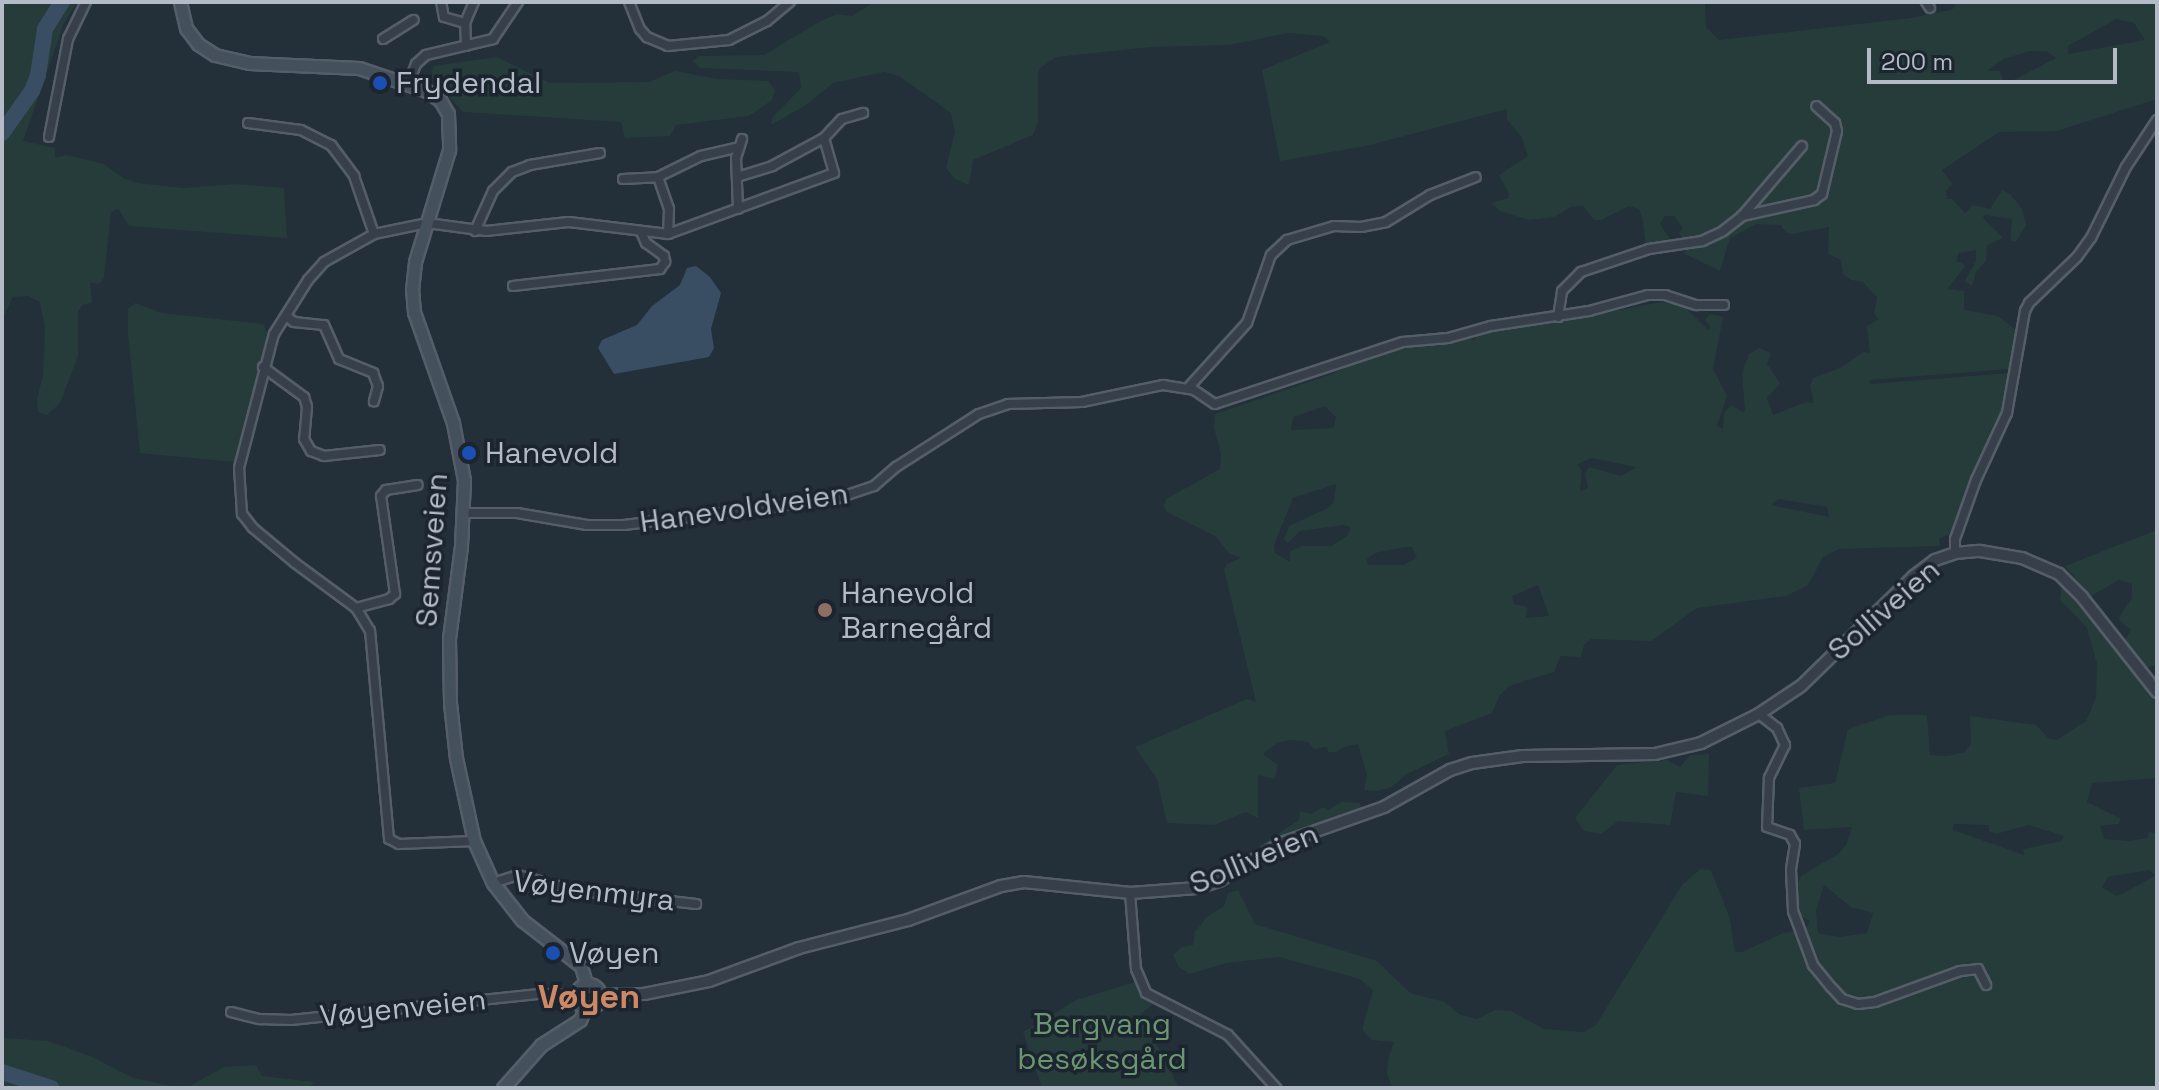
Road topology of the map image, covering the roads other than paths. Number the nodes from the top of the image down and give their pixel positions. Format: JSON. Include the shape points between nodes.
{"nodes":[{"id":1,"x":86,"y":2,"type":"edge"},
{"id":2,"x":180,"y":2,"type":"edge"},
{"id":3,"x":441,"y":2,"type":"edge"},
{"id":4,"x":474,"y":2,"type":"edge"},
{"id":5,"x":518,"y":2,"type":"edge"},
{"id":6,"x":629,"y":2,"type":"edge"},
{"id":7,"x":790,"y":2,"type":"edge"},
{"id":8,"x":414,"y":20,"type":"dead end"},
{"id":9,"x":465,"y":23,"type":"junction"},
{"id":10,"x":383,"y":39,"type":"dead end"},
{"id":11,"x":466,"y":46,"type":"junction"},
{"id":12,"x":408,"y":84,"type":"junction"},
{"id":13,"x":1816,"y":106,"type":"dead end"},
{"id":14,"x":863,"y":113,"type":"dead end"},
{"id":15,"x":2157,"y":120,"type":"edge"},
{"id":16,"x":248,"y":123,"type":"dead end"},
{"id":17,"x":49,"y":137,"type":"dead end"},
{"id":18,"x":824,"y":138,"type":"junction"},
{"id":19,"x":1802,"y":146,"type":"dead end"},
{"id":20,"x":600,"y":153,"type":"dead end"},
{"id":21,"x":658,"y":177,"type":"junction"},
{"id":22,"x":737,"y":177,"type":"junction"},
{"id":23,"x":1476,"y":177,"type":"dead end"},
{"id":24,"x":623,"y":179,"type":"dead end"},
{"id":25,"x":738,"y":209,"type":"junction"},
{"id":26,"x":1742,"y":216,"type":"junction"},
{"id":27,"x":427,"y":223,"type":"junction"},
{"id":28,"x":475,"y":231,"type":"junction"},
{"id":29,"x":641,"y":232,"type":"junction"},
{"id":30,"x":374,"y":234,"type":"junction"},
{"id":31,"x":668,"y":234,"type":"junction"},
{"id":32,"x":513,"y":286,"type":"dead end"},
{"id":33,"x":1724,"y":305,"type":"dead end"},
{"id":34,"x":286,"y":316,"type":"junction"},
{"id":35,"x":1558,"y":317,"type":"junction"},
{"id":36,"x":263,"y":367,"type":"junction"},
{"id":37,"x":1188,"y":388,"type":"junction"},
{"id":38,"x":374,"y":401,"type":"dead end"},
{"id":39,"x":380,"y":450,"type":"dead end"},
{"id":40,"x":418,"y":485,"type":"dead end"},
{"id":41,"x":464,"y":513,"type":"junction"},
{"id":42,"x":1955,"y":553,"type":"junction"},
{"id":43,"x":356,"y":608,"type":"junction"},
{"id":44,"x":2157,"y":692,"type":"edge"},
{"id":45,"x":1759,"y":714,"type":"junction"},
{"id":46,"x":474,"y":841,"type":"junction"},
{"id":47,"x":493,"y":883,"type":"junction"},
{"id":48,"x":1130,"y":893,"type":"junction"},
{"id":49,"x":696,"y":904,"type":"dead end"},
{"id":50,"x":586,"y":984,"type":"junction"},
{"id":51,"x":1986,"y":985,"type":"dead end"},
{"id":52,"x":576,"y":995,"type":"junction"},
{"id":53,"x":600,"y":995,"type":"junction"},
{"id":54,"x":585,"y":1008,"type":"junction"},
{"id":55,"x":231,"y":1012,"type":"dead end"},
{"id":56,"x":503,"y":1088,"type":"edge"},
{"id":57,"x":1276,"y":1088,"type":"edge"}],
"edges":[{"from":1,"to":17,"type":"street","via":[[68,39]]},
{"from":2,"to":12,"type":"main road","name":"Semsveien","via":[[191,36],[226,59],[338,65]]},
{"from":3,"to":9,"type":"street","via":[[444,17]]},
{"from":4,"to":9,"type":"street"},
{"from":5,"to":11,"type":"street","via":[[493,39]]},
{"from":6,"to":7,"type":"street","via":[[647,37],[668,46],[729,40]]},
{"from":8,"to":10,"type":"street"},
{"from":9,"to":11,"type":"street"},
{"from":11,"to":12,"type":"street","via":[[426,55]]},
{"from":12,"to":27,"type":"main road","name":"Semsveien","via":[[434,95],[451,122],[447,162]]},
{"from":13,"to":26,"type":"street","via":[[1837,131],[1822,194]]},
{"from":14,"to":18,"type":"street","via":[[842,119]]},
{"from":15,"to":42,"type":"street","via":[[2077,257],[2025,311],[2007,413],[1976,480]]},
{"from":16,"to":30,"type":"street","via":[[301,130],[331,145],[354,176]]},
{"from":18,"to":22,"type":"street","via":[[772,166]]},
{"from":18,"to":25,"type":"street","via":[[834,173]]},
{"from":19,"to":26,"type":"street"},
{"from":20,"to":28,"type":"street","via":[[512,172],[493,191]]},
{"from":21,"to":22,"type":"street","via":[[739,144]]},
{"from":21,"to":24,"type":"street"},
{"from":21,"to":31,"type":"street","via":[[669,209]]},
{"from":22,"to":25,"type":"street"},
{"from":23,"to":37,"type":"street","via":[[1430,195],[1386,222],[1334,226],[1287,240],[1271,255],[1242,331]]},
{"from":25,"to":31,"type":"street"},
{"from":26,"to":35,"type":"street","via":[[1702,241],[1649,249],[1581,272],[1562,291]]},
{"from":27,"to":28,"type":"street"},
{"from":27,"to":30,"type":"street"},
{"from":27,"to":41,"type":"main road","name":"Semsveien","via":[[415,262],[412,301],[461,452]]},
{"from":28,"to":29,"type":"street","via":[[569,222]]},
{"from":29,"to":31,"type":"street"},
{"from":29,"to":32,"type":"street","via":[[646,243],[664,256],[660,269]]},
{"from":30,"to":34,"type":"street","via":[[324,262]]},
{"from":33,"to":35,"type":"street","name":"Hanevoldveien","via":[[1648,295]]},
{"from":34,"to":36,"type":"street"},
{"from":34,"to":38,"type":"street","via":[[324,325],[336,356],[375,376]]},
{"from":35,"to":37,"type":"street","name":"Hanevoldveien","via":[[1403,342],[1222,403],[1209,403]]},
{"from":36,"to":39,"type":"street","via":[[304,397],[304,439],[311,451],[324,456]]},
{"from":36,"to":43,"type":"street","via":[[237,480],[244,518]]},
{"from":37,"to":41,"type":"street","name":"Hanevoldveien","via":[[1163,385],[1082,402],[992,409],[874,486],[835,499],[624,525]]},
{"from":40,"to":43,"type":"street","via":[[386,490],[381,496],[395,594]]},
{"from":41,"to":46,"type":"main road","name":"Semsveien","via":[[451,617],[450,703]]},
{"from":42,"to":44,"type":"street","name":"Solliveien","via":[[2022,558],[2059,574]]},
{"from":42,"to":45,"type":"street","name":"Solliveien","via":[[1914,576],[1801,686]]},
{"from":43,"to":46,"type":"street","via":[[373,645],[389,839],[399,844]]},
{"from":45,"to":48,"type":"street","name":"Solliveien","via":[[1674,751],[1472,763],[1384,807],[1282,843],[1219,881],[1172,893]]},
{"from":45,"to":51,"type":"street","via":[[1777,728],[1785,745],[1769,778],[1767,827],[1790,835],[1795,844],[1793,911],[1822,976],[1842,999],[1858,1004],[1960,971],[1978,969]]},
{"from":46,"to":47,"type":"main road","name":"Semsveien"},
{"from":47,"to":49,"type":"street","name":"Vøyenmyra","via":[[518,875],[572,890]]},
{"from":47,"to":50,"type":"main road","name":"Semsveien","via":[[522,920],[581,966]]},
{"from":48,"to":53,"type":"street","name":"Solliveien","via":[[1024,882],[1001,886],[709,981],[644,994]]},
{"from":48,"to":57,"type":"street","via":[[1136,969],[1146,993],[1228,1035]]},
{"from":50,"to":52,"type":"main road"},
{"from":50,"to":53,"type":"main road"},
{"from":52,"to":54,"type":"main road"},
{"from":52,"to":55,"type":"street","name":"Vøyenveien","via":[[540,994],[291,1020]]},
{"from":53,"to":54,"type":"main road","via":[[596,1005]]},
{"from":54,"to":56,"type":"main road","via":[[580,1020],[541,1045]]}]}
